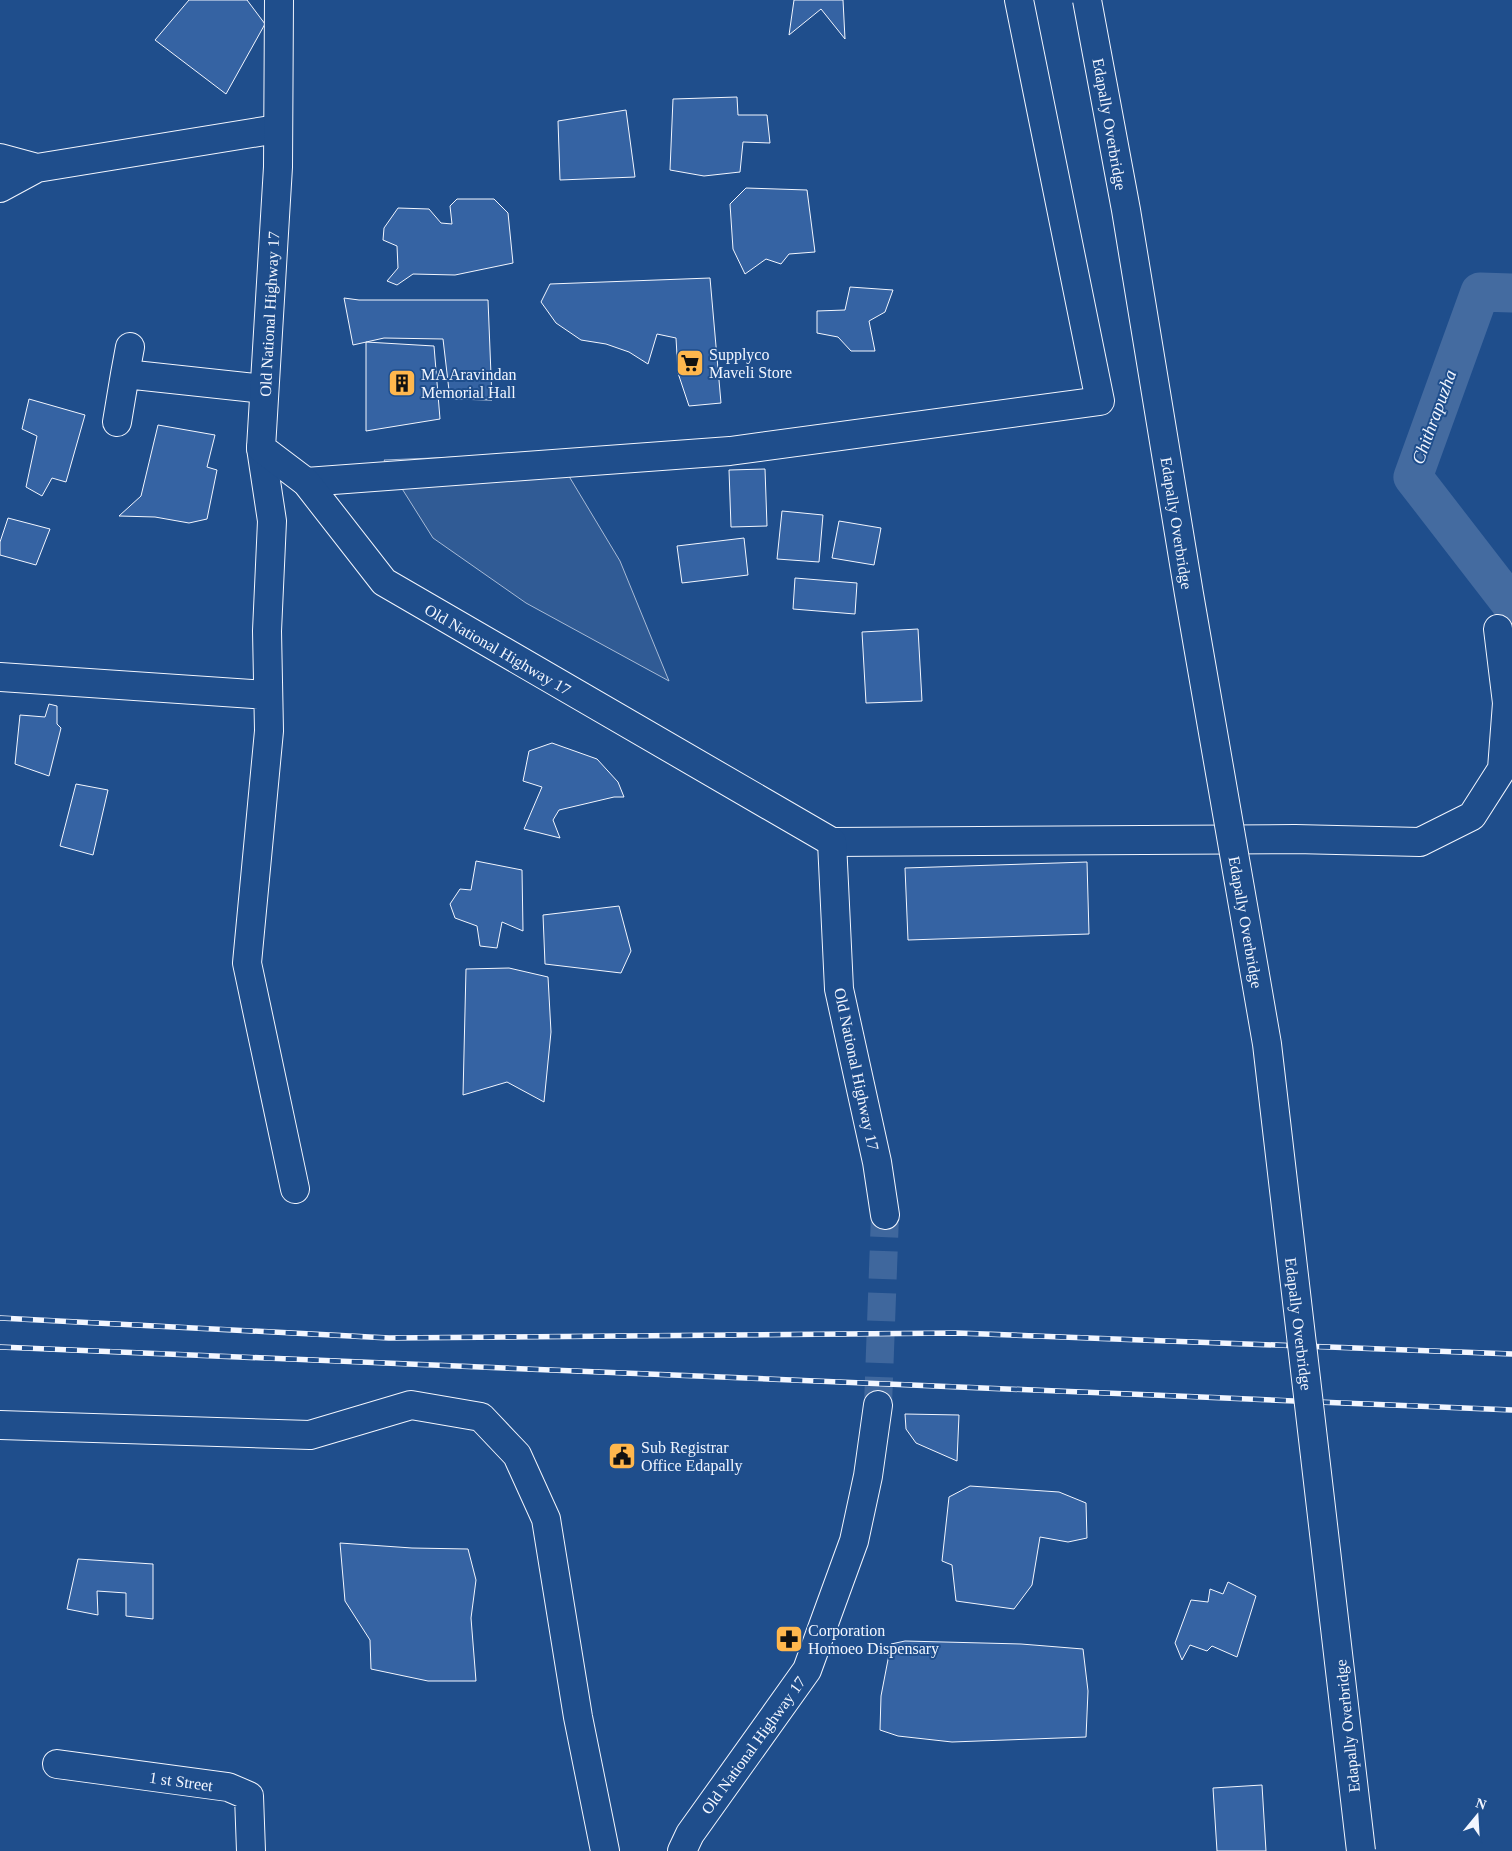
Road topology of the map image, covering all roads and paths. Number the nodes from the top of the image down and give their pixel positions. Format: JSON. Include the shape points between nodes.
{"nodes":[{"id":1,"x":279,"y":0,"type":"edge"},
{"id":2,"x":1019,"y":0,"type":"edge"},
{"id":3,"x":1088,"y":0,"type":"edge"},
{"id":4,"x":277,"y":129,"type":"junction"},
{"id":5,"x":0,"y":158,"type":"edge"},
{"id":6,"x":37,"y":168,"type":"junction"},
{"id":7,"x":0,"y":188,"type":"edge"},
{"id":8,"x":130,"y":347,"type":"dead end"},
{"id":9,"x":126,"y":374,"type":"junction"},
{"id":10,"x":264,"y":389,"type":"junction"},
{"id":11,"x":117,"y":422,"type":"dead end"},
{"id":12,"x":261,"y":448,"type":"junction"},
{"id":13,"x":306,"y":482,"type":"junction"},
{"id":14,"x":1498,"y":629,"type":"dead end"},
{"id":15,"x":0,"y":677,"type":"edge"},
{"id":16,"x":267,"y":695,"type":"junction"},
{"id":17,"x":832,"y":842,"type":"junction"},
{"id":18,"x":295,"y":1189,"type":"dead end"},
{"id":19,"x":885,"y":1215,"type":"tunnel mouth"},
{"id":20,"x":878,"y":1405,"type":"tunnel mouth"},
{"id":21,"x":0,"y":1425,"type":"edge"},
{"id":22,"x":57,"y":1764,"type":"dead end"},
{"id":23,"x":251,"y":1851,"type":"edge"},
{"id":24,"x":605,"y":1851,"type":"edge"},
{"id":25,"x":682,"y":1851,"type":"edge"},
{"id":26,"x":1361,"y":1851,"type":"edge"}],
"edges":[{"from":1,"to":4,"type":"main road","name":"Old National Highway 17"},
{"from":2,"to":13,"type":"main road","via":[[1100,401],[730,451]]},
{"from":3,"to":26,"type":"main road","name":"Edapally Overbridge","bridge":true,"via":[[1267,1044]]},
{"from":4,"to":6,"type":"main road"},
{"from":4,"to":10,"type":"main road","name":"Old National Highway 17","via":[[278,167]]},
{"from":5,"to":6,"type":"main road"},
{"from":6,"to":7,"type":"main road"},
{"from":8,"to":9,"type":"main road"},
{"from":9,"to":10,"type":"main road"},
{"from":9,"to":11,"type":"main road"},
{"from":10,"to":12,"type":"main road","name":"Old National Highway 17"},
{"from":12,"to":13,"type":"main road","name":"Old National Highway 17"},
{"from":12,"to":16,"type":"main road","via":[[272,521]]},
{"from":13,"to":17,"type":"main road","name":"Old National Highway 17","via":[[384,582]]},
{"from":14,"to":17,"type":"main road","via":[[1507,703],[1502,769],[1472,816],[1420,842],[1295,839]]},
{"from":15,"to":16,"type":"main road"},
{"from":16,"to":18,"type":"main road","via":[[269,731],[247,963]]},
{"from":17,"to":19,"type":"main road","name":"Old National Highway 17","via":[[839,989],[877,1162]]},
{"from":20,"to":25,"type":"main road","name":"Old National Highway 17","via":[[854,1541],[807,1670],[690,1834]]},
{"from":21,"to":24,"type":"main road","via":[[310,1435],[411,1405],[482,1417],[517,1455],[546,1520],[578,1717]]},
{"from":22,"to":23,"type":"main road","name":"1 st Street","via":[[228,1787],[249,1796]]}]}
